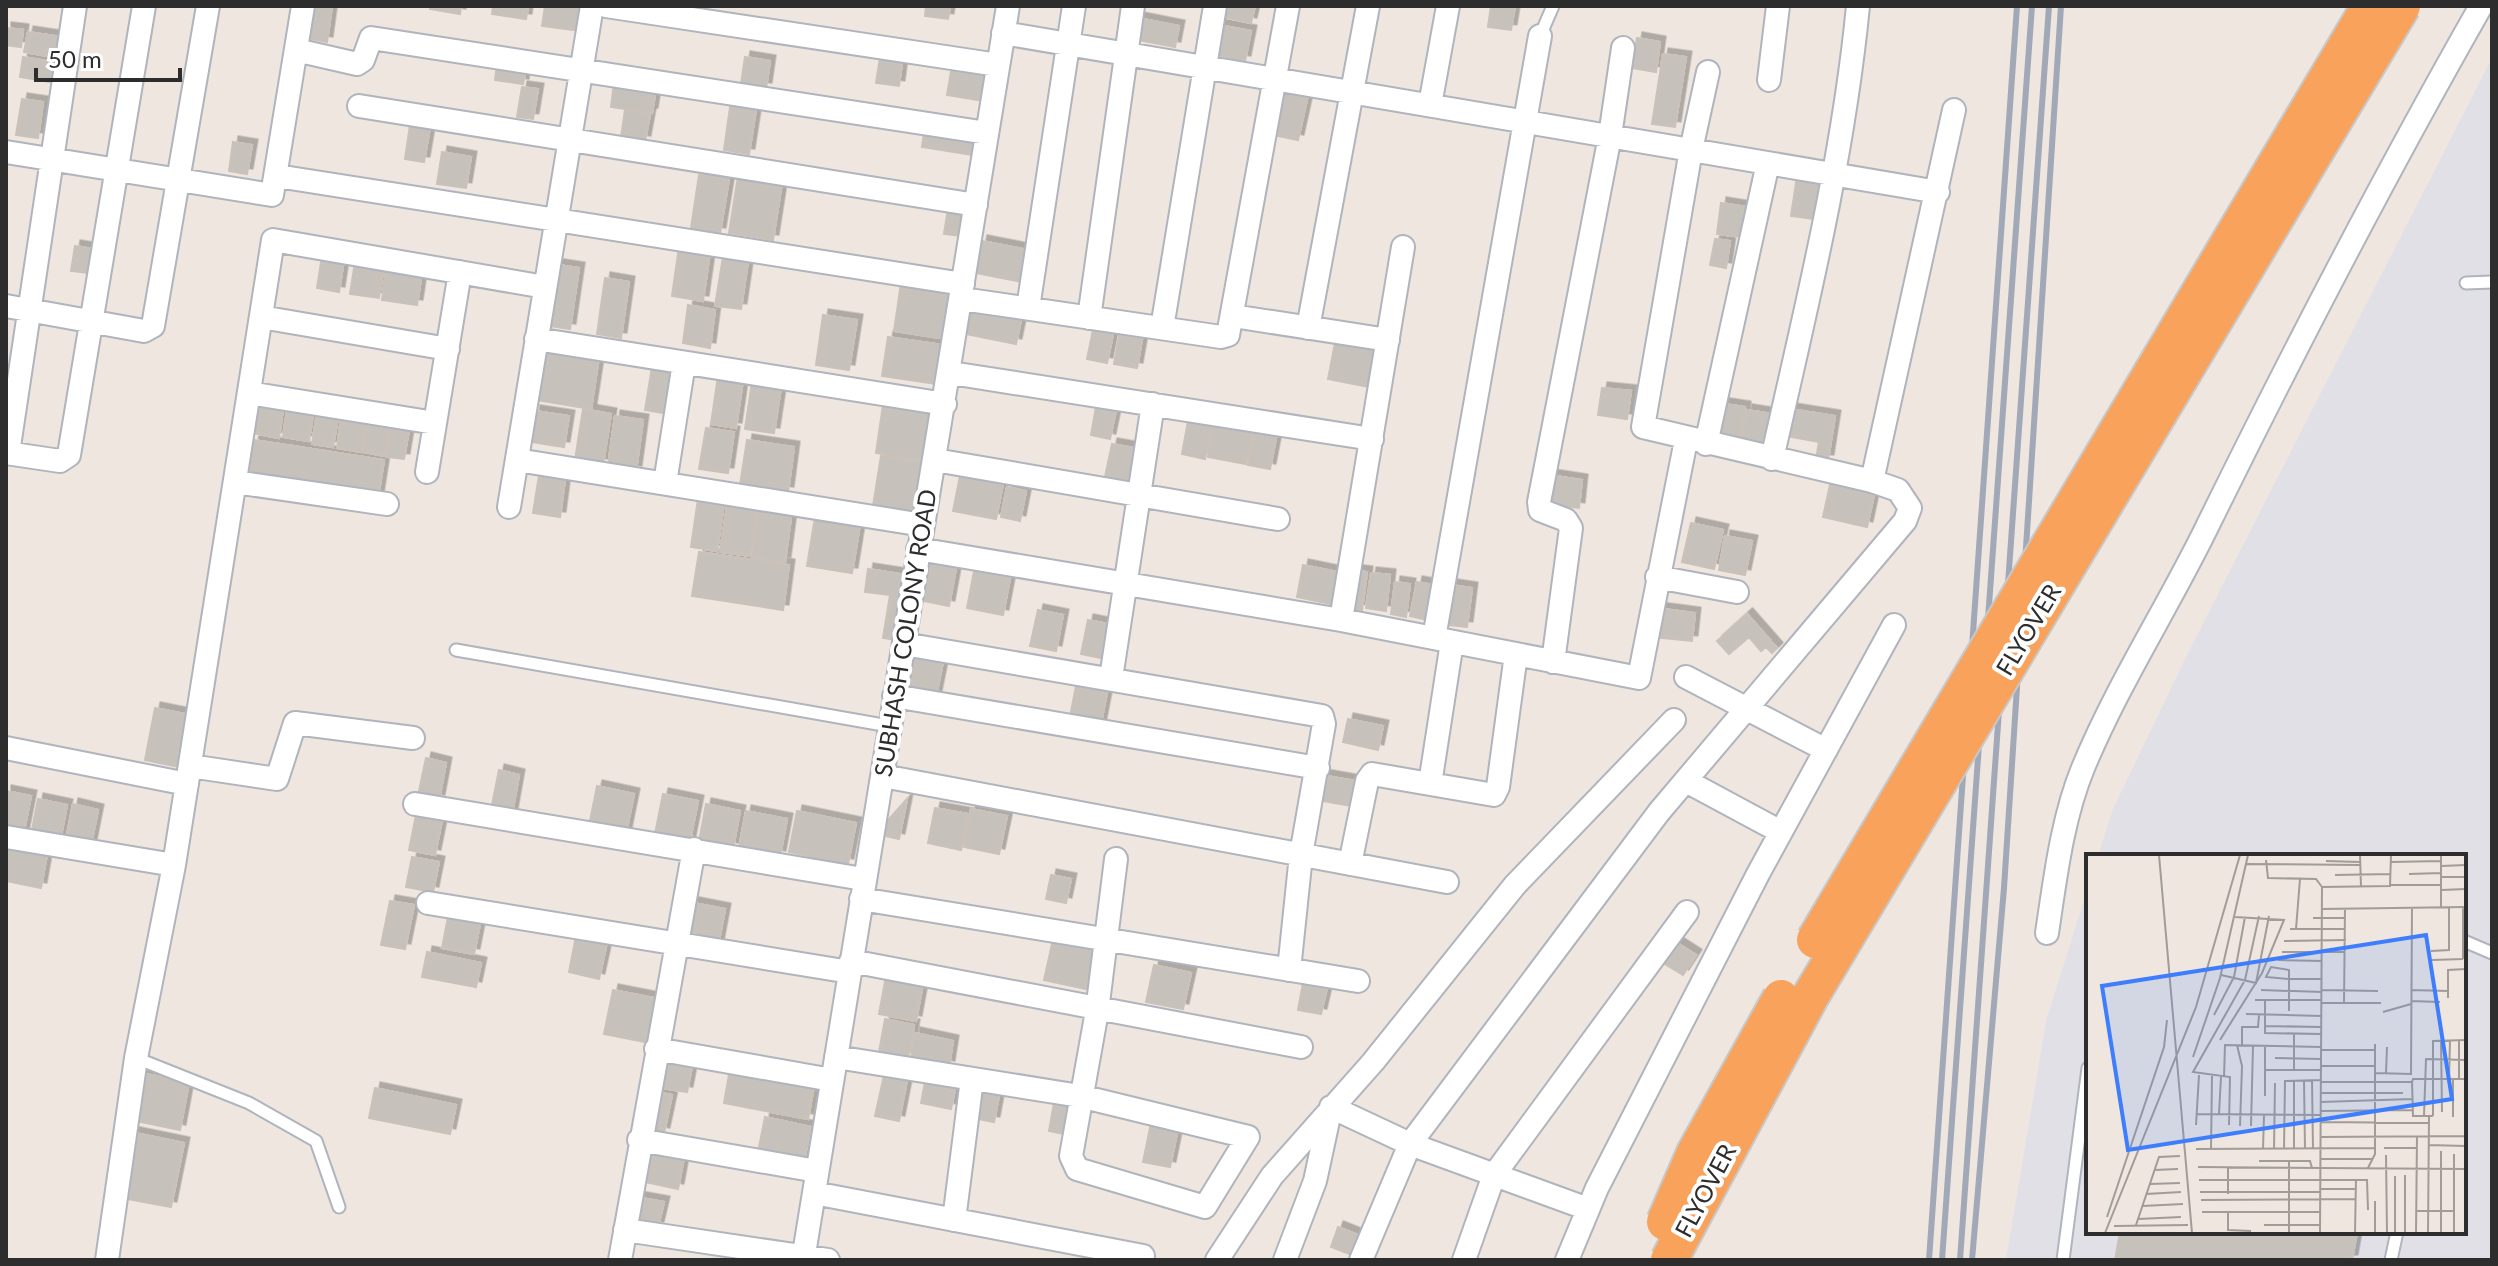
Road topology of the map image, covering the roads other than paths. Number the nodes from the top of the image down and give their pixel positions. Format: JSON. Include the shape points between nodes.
{"nodes":[{"id":1,"x":75,"y":6,"type":"edge"},
{"id":2,"x":144,"y":6,"type":"edge"},
{"id":3,"x":208,"y":6,"type":"edge"},
{"id":4,"x":303,"y":6,"type":"edge"},
{"id":5,"x":592,"y":6,"type":"edge"},
{"id":6,"x":606,"y":6,"type":"edge"},
{"id":7,"x":1008,"y":6,"type":"edge"},
{"id":8,"x":1074,"y":6,"type":"edge"},
{"id":9,"x":1133,"y":6,"type":"edge"},
{"id":10,"x":1215,"y":6,"type":"edge"},
{"id":11,"x":1288,"y":6,"type":"edge"},
{"id":12,"x":1368,"y":6,"type":"edge"},
{"id":13,"x":1448,"y":6,"type":"edge"},
{"id":14,"x":1553,"y":6,"type":"edge"},
{"id":15,"x":1778,"y":6,"type":"edge"},
{"id":16,"x":1858,"y":6,"type":"edge"},
{"id":17,"x":2370,"y":6,"type":"edge"},
{"id":18,"x":2402,"y":6,"type":"edge"},
{"id":19,"x":2481,"y":6,"type":"edge"},
{"id":20,"x":1003,"y":33,"type":"junction"},
{"id":21,"x":1540,"y":36,"type":"joint"},
{"id":22,"x":1068,"y":44,"type":"junction"},
{"id":23,"x":1623,"y":48,"type":"dead end"},
{"id":24,"x":296,"y":50,"type":"junction"},
{"id":25,"x":1126,"y":54,"type":"junction"},
{"id":26,"x":998,"y":65,"type":"junction"},
{"id":27,"x":1205,"y":67,"type":"junction"},
{"id":28,"x":581,"y":68,"type":"junction"},
{"id":29,"x":1708,"y":72,"type":"dead end"},
{"id":30,"x":1275,"y":79,"type":"junction"},
{"id":31,"x":1769,"y":80,"type":"dead end"},
{"id":32,"x":1352,"y":92,"type":"junction"},
{"id":33,"x":1430,"y":105,"type":"junction"},
{"id":34,"x":359,"y":106,"type":"dead end"},
{"id":35,"x":1954,"y":110,"type":"dead end"},
{"id":36,"x":1523,"y":121,"type":"junction"},
{"id":37,"x":987,"y":133,"type":"junction"},
{"id":38,"x":1610,"y":136,"type":"junction"},
{"id":39,"x":570,"y":140,"type":"junction"},
{"id":40,"x":1691,"y":150,"type":"junction"},
{"id":41,"x":6,"y":152,"type":"edge"},
{"id":42,"x":51,"y":160,"type":"junction"},
{"id":43,"x":1768,"y":163,"type":"junction"},
{"id":44,"x":118,"y":171,"type":"junction"},
{"id":45,"x":1835,"y":174,"type":"junction"},
{"id":46,"x":277,"y":176,"type":"junction"},
{"id":47,"x":178,"y":182,"type":"junction"},
{"id":48,"x":1938,"y":192,"type":"junction"},
{"id":49,"x":976,"y":205,"type":"junction"},
{"id":50,"x":556,"y":222,"type":"junction"},
{"id":51,"x":1403,"y":247,"type":"dead end"},
{"id":52,"x":460,"y":272,"type":"junction"},
{"id":53,"x":2492,"y":282,"type":"edge"},
{"id":54,"x":2466,"y":283,"type":"dead end"},
{"id":55,"x":545,"y":287,"type":"junction"},
{"id":56,"x":963,"y":291,"type":"junction"},
{"id":57,"x":17,"y":308,"type":"edge"},
{"id":58,"x":1028,"y":308,"type":"junction"},
{"id":59,"x":1233,"y":316,"type":"junction"},
{"id":60,"x":261,"y":317,"type":"junction"},
{"id":61,"x":1089,"y":318,"type":"junction"},
{"id":62,"x":93,"y":320,"type":"junction"},
{"id":63,"x":1162,"y":328,"type":"junction"},
{"id":64,"x":1308,"y":328,"type":"junction"},
{"id":65,"x":536,"y":339,"type":"junction"},
{"id":66,"x":1388,"y":340,"type":"junction"},
{"id":67,"x":448,"y":349,"type":"junction"},
{"id":68,"x":684,"y":363,"type":"junction"},
{"id":69,"x":951,"y":373,"type":"junction"},
{"id":70,"x":249,"y":393,"type":"junction"},
{"id":71,"x":945,"y":404,"type":"junction"},
{"id":72,"x":1153,"y":404,"type":"junction"},
{"id":73,"x":435,"y":423,"type":"junction"},
{"id":74,"x":1372,"y":439,"type":"junction"},
{"id":75,"x":1696,"y":442,"type":"junction"},
{"id":76,"x":7,"y":453,"type":"edge"},
{"id":77,"x":1772,"y":459,"type":"junction"},
{"id":78,"x":517,"y":460,"type":"junction"},
{"id":79,"x":935,"y":460,"type":"junction"},
{"id":80,"x":427,"y":472,"type":"dead end"},
{"id":81,"x":1872,"y":481,"type":"junction"},
{"id":82,"x":235,"y":482,"type":"junction"},
{"id":83,"x":665,"y":483,"type":"junction"},
{"id":84,"x":1138,"y":495,"type":"junction"},
{"id":85,"x":387,"y":504,"type":"dead end"},
{"id":86,"x":509,"y":507,"type":"dead end"},
{"id":87,"x":1278,"y":519,"type":"dead end"},
{"id":88,"x":923,"y":525,"type":"junction"},
{"id":89,"x":918,"y":549,"type":"junction"},
{"id":90,"x":1657,"y":577,"type":"junction"},
{"id":91,"x":1124,"y":584,"type":"junction"},
{"id":92,"x":1737,"y":592,"type":"dead end"},
{"id":93,"x":1341,"y":620,"type":"junction"},
{"id":94,"x":1894,"y":625,"type":"dead end"},
{"id":95,"x":1443,"y":640,"type":"junction"},
{"id":96,"x":904,"y":644,"type":"junction"},
{"id":97,"x":456,"y":650,"type":"dead end"},
{"id":98,"x":1516,"y":654,"type":"junction"},
{"id":99,"x":1553,"y":662,"type":"junction"},
{"id":100,"x":1686,"y":677,"type":"dead end"},
{"id":101,"x":1111,"y":678,"type":"junction"},
{"id":102,"x":894,"y":696,"type":"junction"},
{"id":103,"x":1746,"y":710,"type":"junction"},
{"id":104,"x":1674,"y":720,"type":"dead end"},
{"id":105,"x":889,"y":726,"type":"junction"},
{"id":106,"x":413,"y":738,"type":"dead end"},
{"id":107,"x":6,"y":748,"type":"edge"},
{"id":108,"x":1826,"y":750,"type":"junction"},
{"id":109,"x":1318,"y":768,"type":"junction"},
{"id":110,"x":188,"y":775,"type":"junction"},
{"id":111,"x":883,"y":776,"type":"junction"},
{"id":112,"x":1686,"y":781,"type":"junction"},
{"id":113,"x":1430,"y":784,"type":"junction"},
{"id":114,"x":415,"y":804,"type":"dead end"},
{"id":115,"x":1781,"y":832,"type":"junction"},
{"id":116,"x":6,"y":837,"type":"edge"},
{"id":117,"x":694,"y":849,"type":"junction"},
{"id":118,"x":1301,"y":855,"type":"junction"},
{"id":119,"x":1116,"y":859,"type":"dead end"},
{"id":120,"x":1350,"y":864,"type":"junction"},
{"id":121,"x":174,"y":865,"type":"junction"},
{"id":122,"x":1447,"y":882,"type":"dead end"},
{"id":123,"x":862,"y":889,"type":"junction"},
{"id":124,"x":428,"y":903,"type":"dead end"},
{"id":125,"x":1687,"y":912,"type":"dead end"},
{"id":126,"x":2047,"y":933,"type":"dead end"},
{"id":127,"x":1104,"y":939,"type":"junction"},
{"id":128,"x":2466,"y":942,"type":"edge"},
{"id":129,"x":676,"y":944,"type":"junction"},
{"id":130,"x":2492,"y":953,"type":"edge"},
{"id":131,"x":850,"y":966,"type":"junction"},
{"id":132,"x":1289,"y":970,"type":"junction"},
{"id":133,"x":1358,"y":981,"type":"dead end"},
{"id":134,"x":1097,"y":1011,"type":"junction"},
{"id":135,"x":1301,"y":1047,"type":"dead end"},
{"id":136,"x":656,"y":1049,"type":"junction"},
{"id":137,"x":836,"y":1057,"type":"junction"},
{"id":138,"x":136,"y":1058,"type":"junction"},
{"id":139,"x":972,"y":1079,"type":"junction"},
{"id":140,"x":832,"y":1080,"type":"junction"},
{"id":141,"x":2086,"y":1083,"type":"edge"},
{"id":142,"x":1080,"y":1096,"type":"junction"},
{"id":143,"x":1331,"y":1107,"type":"junction"},
{"id":144,"x":639,"y":1140,"type":"junction"},
{"id":145,"x":1410,"y":1144,"type":"junction"},
{"id":146,"x":1494,"y":1175,"type":"junction"},
{"id":147,"x":815,"y":1182,"type":"junction"},
{"id":148,"x":339,"y":1207,"type":"dead end"},
{"id":149,"x":1588,"y":1209,"type":"junction"},
{"id":150,"x":954,"y":1220,"type":"junction"},
{"id":151,"x":625,"y":1230,"type":"junction"},
{"id":152,"x":2397,"y":1234,"type":"edge"},
{"id":153,"x":1143,"y":1256,"type":"dead end"},
{"id":154,"x":804,"y":1258,"type":"edge"},
{"id":155,"x":107,"y":1260,"type":"edge"},
{"id":156,"x":620,"y":1260,"type":"edge"},
{"id":157,"x":828,"y":1260,"type":"edge"},
{"id":158,"x":1217,"y":1260,"type":"edge"},
{"id":159,"x":1285,"y":1260,"type":"edge"},
{"id":160,"x":1361,"y":1260,"type":"edge"},
{"id":161,"x":1464,"y":1260,"type":"edge"},
{"id":162,"x":1567,"y":1260,"type":"edge"},
{"id":163,"x":1648,"y":1260,"type":"edge"},
{"id":164,"x":1669,"y":1260,"type":"edge"},
{"id":165,"x":2063,"y":1260,"type":"edge"},
{"id":166,"x":2391,"y":1260,"type":"edge"}],
"edges":[{"from":1,"to":42,"type":"street"},
{"from":2,"to":44,"type":"street"},
{"from":3,"to":47,"type":"street"},
{"from":4,"to":24,"type":"street"},
{"from":5,"to":28,"type":"street"},
{"from":6,"to":26,"type":"street"},
{"from":7,"to":20,"type":"street","name":"SUBHASH COLONY ROAD"},
{"from":8,"to":22,"type":"street"},
{"from":9,"to":25,"type":"street"},
{"from":10,"to":27,"type":"street"},
{"from":11,"to":30,"type":"street"},
{"from":12,"to":32,"type":"street"},
{"from":13,"to":33,"type":"street"},
{"from":14,"to":21,"type":"lane"},
{"from":15,"to":31,"type":"street"},
{"from":16,"to":45,"type":"street"},
{"from":17,"to":163,"type":"highway","name":"FLYOVER","bridge":true,"via":[[1801,962],[1695,1153]]},
{"from":18,"to":164,"type":"highway","name":"FLYOVER","bridge":true,"via":[[1810,997]]},
{"from":19,"to":126,"type":"street","via":[[2312,313],[2098,736],[2078,786]]},
{"from":20,"to":22,"type":"street"},
{"from":20,"to":26,"type":"street","name":"SUBHASH COLONY ROAD"},
{"from":21,"to":36,"type":"street"},
{"from":22,"to":25,"type":"street"},
{"from":22,"to":58,"type":"street"},
{"from":23,"to":38,"type":"street"},
{"from":24,"to":28,"type":"street","via":[[357,64],[371,38]]},
{"from":24,"to":46,"type":"street"},
{"from":25,"to":27,"type":"street"},
{"from":25,"to":61,"type":"street"},
{"from":26,"to":37,"type":"street","name":"SUBHASH COLONY ROAD"},
{"from":27,"to":30,"type":"street"},
{"from":27,"to":63,"type":"street"},
{"from":28,"to":37,"type":"street"},
{"from":28,"to":39,"type":"street"},
{"from":29,"to":40,"type":"street"},
{"from":30,"to":32,"type":"street"},
{"from":30,"to":59,"type":"street"},
{"from":32,"to":33,"type":"street"},
{"from":32,"to":64,"type":"street"},
{"from":33,"to":36,"type":"street"},
{"from":34,"to":39,"type":"street"},
{"from":35,"to":48,"type":"street"},
{"from":36,"to":38,"type":"street"},
{"from":36,"to":95,"type":"street"},
{"from":37,"to":49,"type":"street","name":"SUBHASH COLONY ROAD"},
{"from":38,"to":40,"type":"street"},
{"from":38,"to":99,"type":"street","via":[[1539,502],[1540,510],[1566,520],[1571,528]]},
{"from":39,"to":49,"type":"street"},
{"from":39,"to":50,"type":"street"},
{"from":40,"to":43,"type":"street"},
{"from":40,"to":75,"type":"street","via":[[1642,424],[1646,430]]},
{"from":41,"to":42,"type":"street"},
{"from":42,"to":44,"type":"street"},
{"from":42,"to":57,"type":"street"},
{"from":43,"to":45,"type":"street"},
{"from":43,"to":75,"type":"street"},
{"from":44,"to":47,"type":"street"},
{"from":44,"to":62,"type":"street"},
{"from":45,"to":48,"type":"street"},
{"from":45,"to":77,"type":"street"},
{"from":46,"to":47,"type":"street","via":[[268,196]]},
{"from":46,"to":50,"type":"street"},
{"from":47,"to":62,"type":"street","via":[[153,326],[144,331]]},
{"from":48,"to":81,"type":"street"},
{"from":49,"to":56,"type":"street","name":"SUBHASH COLONY ROAD"},
{"from":50,"to":55,"type":"street"},
{"from":50,"to":56,"type":"street"},
{"from":51,"to":66,"type":"street"},
{"from":52,"to":55,"type":"street"},
{"from":52,"to":60,"type":"street","via":[[273,240]]},
{"from":52,"to":67,"type":"street"},
{"from":53,"to":54,"type":"lane"},
{"from":55,"to":65,"type":"street"},
{"from":56,"to":58,"type":"street"},
{"from":56,"to":69,"type":"street","name":"SUBHASH COLONY ROAD"},
{"from":57,"to":62,"type":"street"},
{"from":57,"to":76,"type":"street"},
{"from":58,"to":61,"type":"street"},
{"from":59,"to":63,"type":"street","via":[[1228,335],[1221,337]]},
{"from":59,"to":64,"type":"street"},
{"from":60,"to":67,"type":"street"},
{"from":60,"to":70,"type":"street"},
{"from":61,"to":63,"type":"street"},
{"from":62,"to":76,"type":"street","via":[[69,455],[60,461]]},
{"from":64,"to":66,"type":"street"},
{"from":65,"to":68,"type":"street"},
{"from":65,"to":78,"type":"street"},
{"from":66,"to":74,"type":"street"},
{"from":67,"to":73,"type":"street"},
{"from":68,"to":71,"type":"street"},
{"from":68,"to":83,"type":"street"},
{"from":69,"to":71,"type":"street","name":"SUBHASH COLONY ROAD"},
{"from":69,"to":72,"type":"street"},
{"from":70,"to":73,"type":"street"},
{"from":70,"to":82,"type":"street"},
{"from":71,"to":79,"type":"street","name":"SUBHASH COLONY ROAD"},
{"from":72,"to":74,"type":"street"},
{"from":72,"to":84,"type":"street"},
{"from":73,"to":80,"type":"street"},
{"from":74,"to":93,"type":"street"},
{"from":75,"to":77,"type":"street"},
{"from":75,"to":90,"type":"street"},
{"from":77,"to":81,"type":"street"},
{"from":78,"to":83,"type":"street"},
{"from":78,"to":86,"type":"street"},
{"from":79,"to":84,"type":"street"},
{"from":79,"to":88,"type":"street","name":"SUBHASH COLONY ROAD"},
{"from":81,"to":103,"type":"street","via":[[1905,497],[1910,508],[1905,521]]},
{"from":82,"to":85,"type":"street"},
{"from":82,"to":110,"type":"street"},
{"from":83,"to":88,"type":"street"},
{"from":84,"to":87,"type":"street"},
{"from":84,"to":91,"type":"street"},
{"from":88,"to":89,"type":"street","name":"SUBHASH COLONY ROAD"},
{"from":89,"to":91,"type":"street"},
{"from":89,"to":96,"type":"street","name":"SUBHASH COLONY ROAD"},
{"from":90,"to":92,"type":"street"},
{"from":90,"to":99,"type":"street","via":[[1639,678]]},
{"from":91,"to":93,"type":"street"},
{"from":91,"to":101,"type":"street"},
{"from":93,"to":95,"type":"street"},
{"from":94,"to":108,"type":"street"},
{"from":95,"to":98,"type":"street"},
{"from":95,"to":113,"type":"street"},
{"from":96,"to":101,"type":"street"},
{"from":96,"to":102,"type":"street","name":"SUBHASH COLONY ROAD"},
{"from":97,"to":105,"type":"lane"},
{"from":98,"to":99,"type":"street"},
{"from":98,"to":113,"type":"street","via":[[1497,790],[1488,796]]},
{"from":100,"to":103,"type":"street"},
{"from":101,"to":109,"type":"street","via":[[1317,713],[1324,724]]},
{"from":102,"to":105,"type":"street","name":"SUBHASH COLONY ROAD"},
{"from":102,"to":109,"type":"street"},
{"from":103,"to":108,"type":"street"},
{"from":103,"to":112,"type":"street"},
{"from":104,"to":143,"type":"street","via":[[1515,885]]},
{"from":105,"to":111,"type":"street","name":"SUBHASH COLONY ROAD"},
{"from":106,"to":110,"type":"street","via":[[295,723],[277,779]]},
{"from":107,"to":110,"type":"street"},
{"from":108,"to":115,"type":"street"},
{"from":109,"to":118,"type":"street"},
{"from":110,"to":121,"type":"street"},
{"from":111,"to":118,"type":"street"},
{"from":111,"to":123,"type":"street","name":"SUBHASH COLONY ROAD"},
{"from":112,"to":115,"type":"street"},
{"from":112,"to":145,"type":"street"},
{"from":113,"to":120,"type":"street","via":[[1378,773],[1369,776]]},
{"from":114,"to":117,"type":"street"},
{"from":115,"to":149,"type":"street"},
{"from":116,"to":121,"type":"street"},
{"from":117,"to":123,"type":"street"},
{"from":117,"to":129,"type":"street"},
{"from":118,"to":120,"type":"street"},
{"from":118,"to":132,"type":"street"},
{"from":119,"to":127,"type":"street"},
{"from":120,"to":122,"type":"street"},
{"from":121,"to":138,"type":"street"},
{"from":123,"to":127,"type":"street"},
{"from":123,"to":131,"type":"street","name":"SUBHASH COLONY ROAD"},
{"from":124,"to":129,"type":"street"},
{"from":125,"to":146,"type":"street"},
{"from":127,"to":132,"type":"street"},
{"from":127,"to":134,"type":"street"},
{"from":128,"to":130,"type":"lane"},
{"from":129,"to":131,"type":"street"},
{"from":129,"to":136,"type":"street"},
{"from":131,"to":134,"type":"street"},
{"from":131,"to":137,"type":"street","name":"SUBHASH COLONY ROAD"},
{"from":132,"to":133,"type":"street"},
{"from":134,"to":135,"type":"street"},
{"from":134,"to":142,"type":"street"},
{"from":136,"to":140,"type":"street"},
{"from":136,"to":144,"type":"street"},
{"from":137,"to":139,"type":"street"},
{"from":137,"to":140,"type":"street","name":"SUBHASH COLONY ROAD"},
{"from":138,"to":148,"type":"lane","via":[[249,1103],[316,1141]]},
{"from":138,"to":155,"type":"street"},
{"from":139,"to":142,"type":"street"},
{"from":139,"to":150,"type":"street"},
{"from":140,"to":147,"type":"street","name":"SUBHASH COLONY ROAD"},
{"from":141,"to":165,"type":"lane"},
{"from":142,"to":142,"type":"street","via":[[1193,1123],[1248,1137],[1205,1207],[1077,1169],[1071,1156]]},
{"from":143,"to":145,"type":"street"},
{"from":143,"to":158,"type":"street","via":[[1272,1176]]},
{"from":143,"to":159,"type":"street","via":[[1315,1181]]},
{"from":144,"to":147,"type":"street"},
{"from":144,"to":151,"type":"street"},
{"from":145,"to":146,"type":"street"},
{"from":145,"to":160,"type":"street"},
{"from":146,"to":149,"type":"street"},
{"from":146,"to":161,"type":"street"},
{"from":147,"to":150,"type":"street"},
{"from":147,"to":154,"type":"street","name":"SUBHASH COLONY ROAD"},
{"from":149,"to":162,"type":"street"},
{"from":150,"to":153,"type":"street"},
{"from":151,"to":154,"type":"street"},
{"from":151,"to":156,"type":"street"},
{"from":152,"to":166,"type":"lane"},
{"from":154,"to":157,"type":"street"}]}
